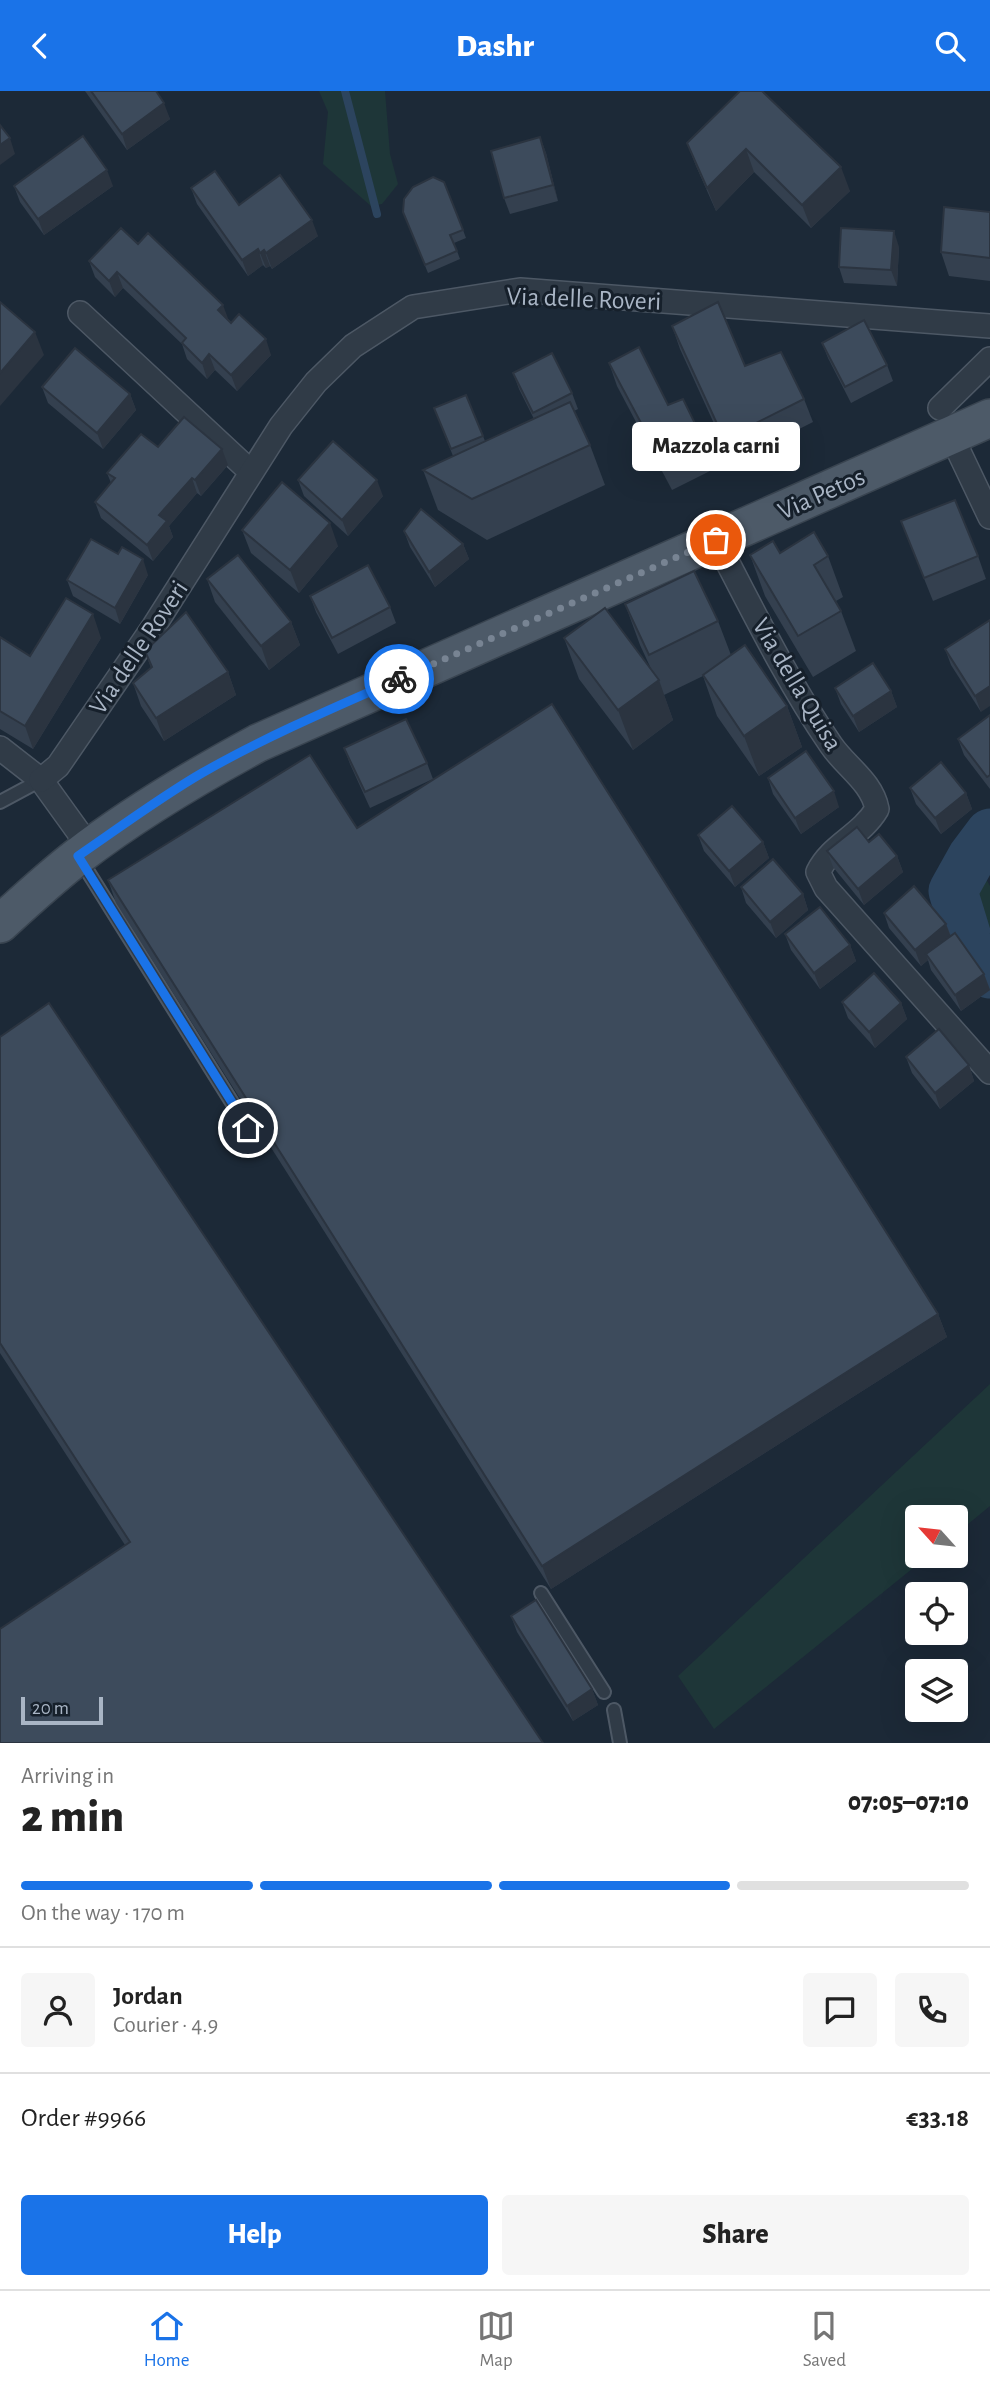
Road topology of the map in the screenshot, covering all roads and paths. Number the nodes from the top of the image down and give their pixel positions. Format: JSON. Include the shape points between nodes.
{"nodes":[{"id":1,"x":80,"y":313,"type":"dead end"},
{"id":2,"x":990,"y":326,"type":"edge"},
{"id":3,"x":990,"y":359,"type":"edge"},
{"id":4,"x":990,"y":418,"type":"edge"},
{"id":5,"x":945,"y":421,"type":"junction"},
{"id":6,"x":251,"y":472,"type":"junction"},
{"id":7,"x":990,"y":517,"type":"edge"},
{"id":8,"x":716,"y":540,"type":"junction"},
{"id":9,"x":0,"y":748,"type":"edge"},
{"id":10,"x":41,"y":780,"type":"junction"},
{"id":11,"x":0,"y":801,"type":"edge"},
{"id":12,"x":84,"y":852,"type":"junction"},
{"id":13,"x":0,"y":924,"type":"edge"},
{"id":14,"x":990,"y":1072,"type":"edge"},
{"id":15,"x":248,"y":1128,"type":"dead end"},
{"id":16,"x":541,"y":1594,"type":"dead end"},
{"id":17,"x":604,"y":1692,"type":"dead end"},
{"id":18,"x":614,"y":1710,"type":"dead end"},
{"id":19,"x":620,"y":1743,"type":"edge"}],
"edges":[{"from":1,"to":6,"type":"street"},
{"from":2,"to":6,"type":"street","name":"Via delle Roveri","via":[[520,290],[413,307],[353,346],[316,381]]},
{"from":3,"to":5,"type":"street"},
{"from":4,"to":5,"type":"main road","name":"Via Petos"},
{"from":5,"to":7,"type":"street"},
{"from":5,"to":8,"type":"main road","name":"Via Petos"},
{"from":6,"to":10,"type":"street","name":"Via delle Roveri","via":[[154,626],[58,766]]},
{"from":8,"to":12,"type":"main road","name":"Via Petos","via":[[258,743],[150,805]]},
{"from":8,"to":14,"type":"street","name":"Via della Quisa","via":[[832,748],[875,795],[877,809],[869,823],[825,859],[818,873],[826,888]]},
{"from":9,"to":10,"type":"street"},
{"from":10,"to":11,"type":"lane"},
{"from":10,"to":12,"type":"street"},
{"from":12,"to":13,"type":"main road","name":"Via Petos"},
{"from":12,"to":15,"type":"lane"},
{"from":16,"to":17,"type":"lane"},
{"from":18,"to":19,"type":"lane"}]}
